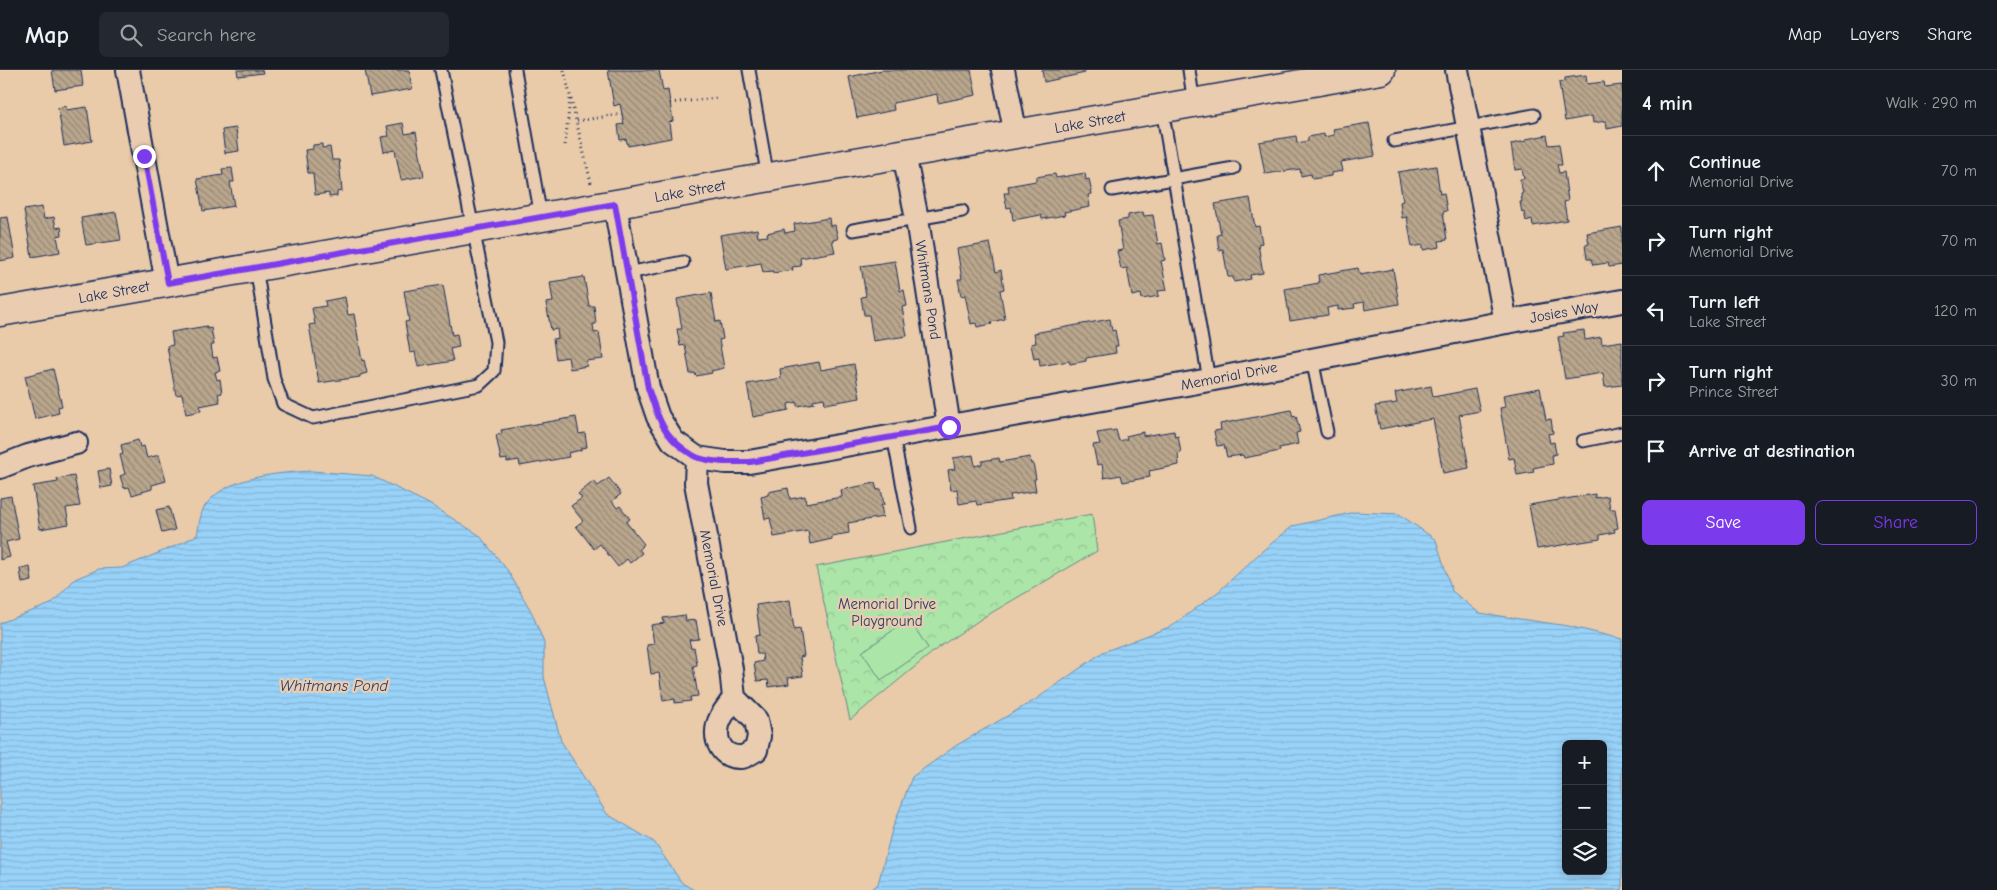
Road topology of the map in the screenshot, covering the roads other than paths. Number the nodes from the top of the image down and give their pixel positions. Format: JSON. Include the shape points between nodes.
{"nodes":[{"id":1,"x":128,"y":70,"type":"edge"},
{"id":2,"x":441,"y":70,"type":"edge"},
{"id":3,"x":515,"y":70,"type":"edge"},
{"id":4,"x":750,"y":70,"type":"edge"},
{"id":5,"x":1003,"y":70,"type":"edge"},
{"id":6,"x":1189,"y":70,"type":"edge"},
{"id":7,"x":1457,"y":70,"type":"edge"},
{"id":8,"x":1368,"y":71,"type":"edge"},
{"id":9,"x":1194,"y":104,"type":"junction"},
{"id":10,"x":1162,"y":109,"type":"junction"},
{"id":11,"x":1534,"y":115,"type":"dead end"},
{"id":12,"x":1469,"y":128,"type":"junction"},
{"id":13,"x":1016,"y":135,"type":"junction"},
{"id":14,"x":1394,"y":142,"type":"dead end"},
{"id":15,"x":904,"y":154,"type":"junction"},
{"id":16,"x":1234,"y":168,"type":"dead end"},
{"id":17,"x":768,"y":178,"type":"junction"},
{"id":18,"x":1176,"y":178,"type":"junction"},
{"id":19,"x":1112,"y":190,"type":"dead end"},
{"id":20,"x":605,"y":206,"type":"junction"},
{"id":21,"x":962,"y":211,"type":"dead end"},
{"id":22,"x":542,"y":217,"type":"junction"},
{"id":23,"x":917,"y":219,"type":"junction"},
{"id":24,"x":474,"y":229,"type":"junction"},
{"id":25,"x":853,"y":230,"type":"dead end"},
{"id":26,"x":683,"y":262,"type":"dead end"},
{"id":27,"x":256,"y":267,"type":"junction"},
{"id":28,"x":628,"y":273,"type":"junction"},
{"id":29,"x":168,"y":283,"type":"junction"},
{"id":30,"x":1622,"y":301,"type":"edge"},
{"id":31,"x":0,"y":312,"type":"edge"},
{"id":32,"x":1506,"y":322,"type":"junction"},
{"id":33,"x":1312,"y":359,"type":"junction"},
{"id":34,"x":1209,"y":380,"type":"junction"},
{"id":35,"x":949,"y":427,"type":"junction"},
{"id":36,"x":1327,"y":432,"type":"dead end"},
{"id":37,"x":1622,"y":433,"type":"edge"},
{"id":38,"x":893,"y":436,"type":"junction"},
{"id":39,"x":1584,"y":441,"type":"dead end"},
{"id":40,"x":76,"y":443,"type":"dead end"},
{"id":41,"x":697,"y":458,"type":"junction"},
{"id":42,"x":0,"y":467,"type":"edge"},
{"id":43,"x":910,"y":528,"type":"dead end"},
{"id":44,"x":734,"y":698,"type":"dead end"}],
"edges":[{"from":1,"to":29,"type":"street"},
{"from":2,"to":24,"type":"lane"},
{"from":3,"to":22,"type":"lane"},
{"from":4,"to":17,"type":"lane"},
{"from":5,"to":13,"type":"street"},
{"from":6,"to":9,"type":"lane"},
{"from":7,"to":12,"type":"street"},
{"from":8,"to":9,"type":"street","name":"Lake Street"},
{"from":9,"to":10,"type":"street","name":"Lake Street"},
{"from":10,"to":13,"type":"street","name":"Lake Street"},
{"from":10,"to":18,"type":"lane"},
{"from":11,"to":12,"type":"lane"},
{"from":12,"to":14,"type":"lane"},
{"from":12,"to":32,"type":"street"},
{"from":13,"to":15,"type":"street","name":"Lake Street"},
{"from":15,"to":17,"type":"street","name":"Lake Street"},
{"from":15,"to":23,"type":"street","name":"Whitmans Pond"},
{"from":16,"to":18,"type":"lane"},
{"from":17,"to":20,"type":"street","name":"Lake Street"},
{"from":18,"to":19,"type":"lane"},
{"from":18,"to":34,"type":"lane"},
{"from":20,"to":22,"type":"street","name":"Lake Street"},
{"from":20,"to":28,"type":"street","name":"Memorial Drive"},
{"from":21,"to":23,"type":"lane"},
{"from":22,"to":24,"type":"street","name":"Lake Street"},
{"from":23,"to":25,"type":"lane"},
{"from":23,"to":35,"type":"street","name":"Whitmans Pond"},
{"from":24,"to":27,"type":"street","name":"Lake Street"},
{"from":24,"to":27,"type":"lane","via":[[496,342],[494,371],[479,384],[313,418],[283,404],[274,379]]},
{"from":26,"to":28,"type":"lane"},
{"from":27,"to":29,"type":"street","name":"Lake Street"},
{"from":28,"to":41,"type":"street","name":"Memorial Drive","via":[[648,388],[658,417],[673,441]]},
{"from":29,"to":31,"type":"street","name":"Lake Street"},
{"from":30,"to":32,"type":"street","name":"Josies Way"},
{"from":32,"to":33,"type":"street","name":"Memorial Drive"},
{"from":33,"to":34,"type":"street","name":"Memorial Drive"},
{"from":33,"to":36,"type":"lane"},
{"from":34,"to":35,"type":"street","name":"Memorial Drive"},
{"from":35,"to":38,"type":"street","name":"Memorial Drive"},
{"from":37,"to":39,"type":"lane"},
{"from":38,"to":41,"type":"street","name":"Memorial Drive","via":[[750,462]]},
{"from":38,"to":43,"type":"lane"},
{"from":40,"to":42,"type":"street"},
{"from":41,"to":44,"type":"street","name":"Memorial Drive","via":[[696,483]]}]}
